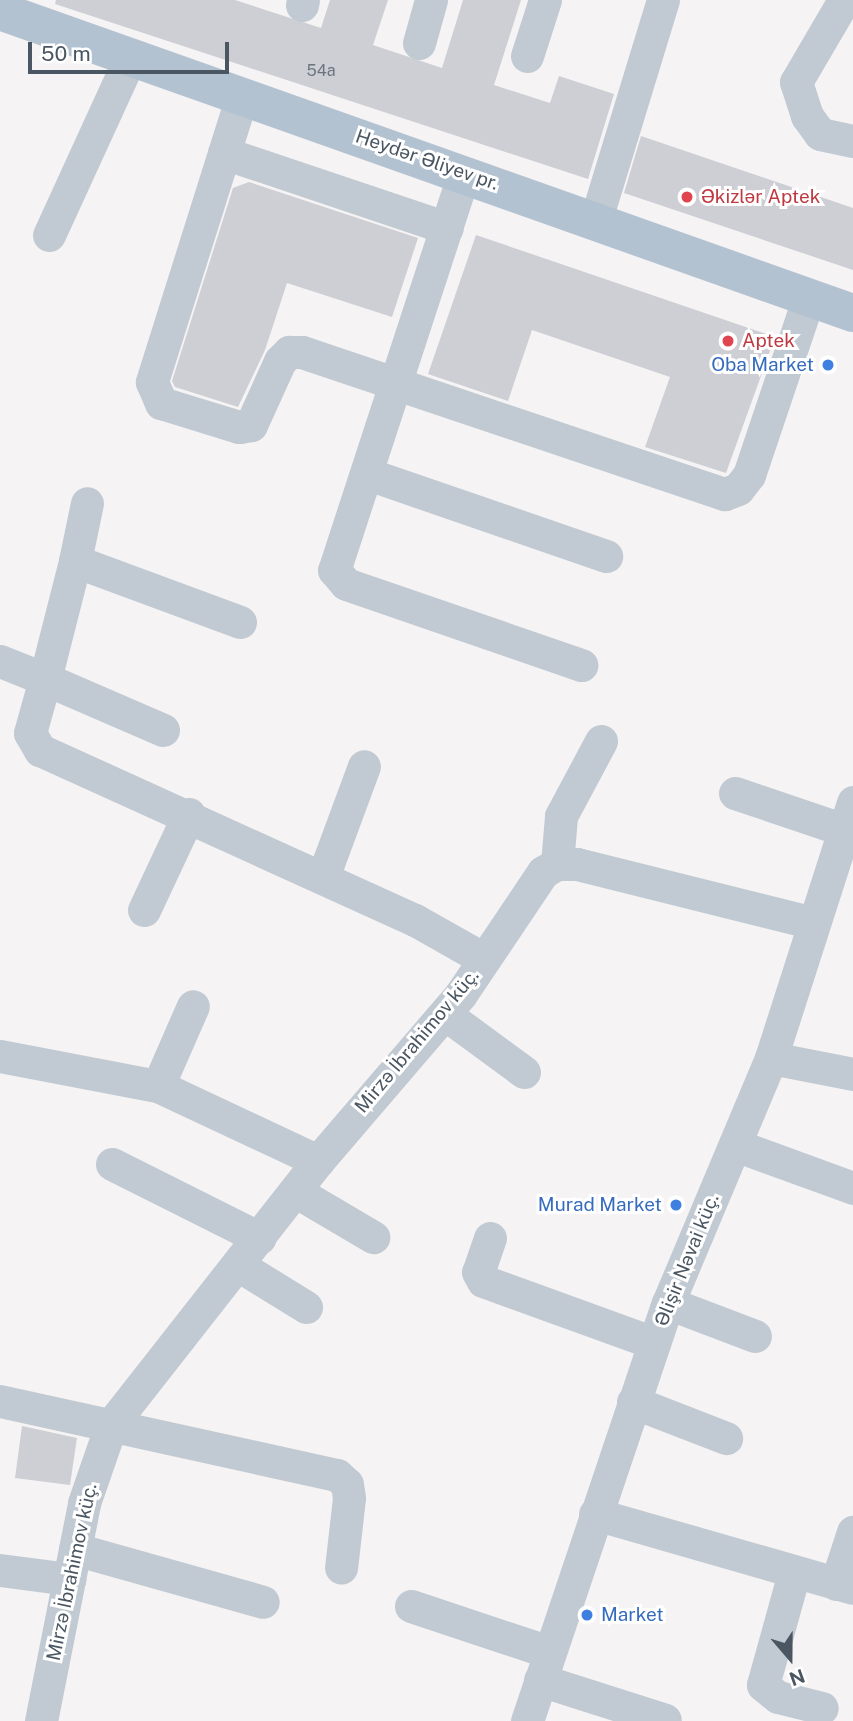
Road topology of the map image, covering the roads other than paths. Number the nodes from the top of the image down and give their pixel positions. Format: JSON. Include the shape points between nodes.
{"nodes":[{"id":1,"x":431,"y":0,"type":"edge"},
{"id":2,"x":545,"y":0,"type":"edge"},
{"id":3,"x":663,"y":0,"type":"edge"},
{"id":4,"x":844,"y":0,"type":"edge"},
{"id":5,"x":0,"y":10,"type":"edge"},
{"id":6,"x":419,"y":43,"type":"dead end"},
{"id":7,"x":131,"y":56,"type":"junction"},
{"id":8,"x":527,"y":56,"type":"dead end"},
{"id":9,"x":242,"y":96,"type":"junction"},
{"id":10,"x":853,"y":141,"type":"edge"},
{"id":11,"x":224,"y":153,"type":"junction"},
{"id":12,"x":464,"y":173,"type":"junction"},
{"id":13,"x":596,"y":219,"type":"junction"},
{"id":14,"x":447,"y":228,"type":"junction"},
{"id":15,"x":49,"y":234,"type":"dead end"},
{"id":16,"x":809,"y":298,"type":"junction"},
{"id":17,"x":853,"y":313,"type":"edge"},
{"id":18,"x":398,"y":382,"type":"junction"},
{"id":19,"x":368,"y":474,"type":"junction"},
{"id":20,"x":87,"y":503,"type":"dead end"},
{"id":21,"x":606,"y":556,"type":"dead end"},
{"id":22,"x":75,"y":561,"type":"junction"},
{"id":23,"x":240,"y":622,"type":"dead end"},
{"id":24,"x":0,"y":661,"type":"edge"},
{"id":25,"x":581,"y":665,"type":"dead end"},
{"id":26,"x":45,"y":679,"type":"junction"},
{"id":27,"x":163,"y":730,"type":"dead end"},
{"id":28,"x":601,"y":741,"type":"dead end"},
{"id":29,"x":364,"y":766,"type":"dead end"},
{"id":30,"x":735,"y":793,"type":"dead end"},
{"id":31,"x":189,"y":814,"type":"junction"},
{"id":32,"x":848,"y":816,"type":"edge"},
{"id":33,"x":557,"y":864,"type":"junction"},
{"id":34,"x":843,"y":865,"type":"edge"},
{"id":35,"x":323,"y":877,"type":"junction"},
{"id":36,"x":144,"y":910,"type":"dead end"},
{"id":37,"x":813,"y":923,"type":"junction"},
{"id":38,"x":484,"y":959,"type":"junction"},
{"id":39,"x":193,"y":1006,"type":"dead end"},
{"id":40,"x":445,"y":1014,"type":"junction"},
{"id":41,"x":0,"y":1056,"type":"edge"},
{"id":42,"x":771,"y":1058,"type":"junction"},
{"id":43,"x":524,"y":1072,"type":"dead end"},
{"id":44,"x":853,"y":1074,"type":"edge"},
{"id":45,"x":158,"y":1086,"type":"junction"},
{"id":46,"x":735,"y":1145,"type":"junction"},
{"id":47,"x":318,"y":1161,"type":"junction"},
{"id":48,"x":112,"y":1164,"type":"dead end"},
{"id":49,"x":853,"y":1188,"type":"edge"},
{"id":50,"x":295,"y":1191,"type":"junction"},
{"id":51,"x":373,"y":1237,"type":"dead end"},
{"id":52,"x":260,"y":1238,"type":"junction"},
{"id":53,"x":491,"y":1238,"type":"dead end"},
{"id":54,"x":238,"y":1265,"type":"junction"},
{"id":55,"x":668,"y":1303,"type":"junction"},
{"id":56,"x":306,"y":1307,"type":"dead end"},
{"id":57,"x":755,"y":1336,"type":"dead end"},
{"id":58,"x":654,"y":1343,"type":"junction"},
{"id":59,"x":0,"y":1401,"type":"edge"},
{"id":60,"x":633,"y":1402,"type":"junction"},
{"id":61,"x":111,"y":1426,"type":"junction"},
{"id":62,"x":726,"y":1438,"type":"dead end"},
{"id":63,"x":595,"y":1514,"type":"junction"},
{"id":64,"x":853,"y":1531,"type":"edge"},
{"id":65,"x":72,"y":1564,"type":"junction"},
{"id":66,"x":341,"y":1568,"type":"dead end"},
{"id":67,"x":0,"y":1570,"type":"edge"},
{"id":68,"x":794,"y":1573,"type":"junction"},
{"id":69,"x":845,"y":1586,"type":"edge"},
{"id":70,"x":264,"y":1602,"type":"dead end"},
{"id":71,"x":411,"y":1606,"type":"dead end"},
{"id":72,"x":545,"y":1666,"type":"junction"},
{"id":73,"x":822,"y":1708,"type":"dead end"},
{"id":74,"x":665,"y":1720,"type":"edge"},
{"id":75,"x":41,"y":1721,"type":"edge"},
{"id":76,"x":527,"y":1721,"type":"edge"}],
"edges":[{"from":1,"to":6,"type":"street"},
{"from":2,"to":8,"type":"street"},
{"from":3,"to":13,"type":"street"},
{"from":4,"to":10,"type":"street","via":[[796,82],[807,116],[820,134]]},
{"from":5,"to":7,"type":"main road","name":"Heydər Əliyev pr."},
{"from":7,"to":9,"type":"main road","name":"Heydər Əliyev pr."},
{"from":7,"to":15,"type":"street"},
{"from":9,"to":11,"type":"street"},
{"from":9,"to":12,"type":"main road","name":"Heydər Əliyev pr."},
{"from":11,"to":14,"type":"street"},
{"from":11,"to":18,"type":"street","via":[[152,382],[153,393],[161,403],[239,427],[251,425],[258,416],[280,361],[289,352]]},
{"from":12,"to":13,"type":"main road","name":"Heydər Əliyev pr."},
{"from":12,"to":14,"type":"street"},
{"from":13,"to":16,"type":"main road","name":"Heydər Əliyev pr."},
{"from":14,"to":18,"type":"street"},
{"from":16,"to":17,"type":"main road","name":"Heydər Əliyev pr."},
{"from":16,"to":18,"type":"street","via":[[749,475],[738,489],[724,494]]},
{"from":18,"to":19,"type":"street"},
{"from":19,"to":21,"type":"street"},
{"from":19,"to":25,"type":"street","via":[[334,570],[337,577]]},
{"from":20,"to":22,"type":"street"},
{"from":22,"to":23,"type":"street"},
{"from":22,"to":26,"type":"street"},
{"from":24,"to":26,"type":"street"},
{"from":26,"to":27,"type":"street"},
{"from":26,"to":31,"type":"street","via":[[30,733],[32,743]]},
{"from":28,"to":33,"type":"street","via":[[561,816]]},
{"from":29,"to":35,"type":"street"},
{"from":30,"to":32,"type":"street"},
{"from":31,"to":35,"type":"street"},
{"from":31,"to":36,"type":"street"},
{"from":32,"to":34,"type":"street","name":"Əlişir Nəvai küç."},
{"from":33,"to":37,"type":"street","via":[[577,864]]},
{"from":33,"to":38,"type":"street","name":"Mirzə İbrahimov küç.","via":[[536,880]]},
{"from":34,"to":37,"type":"street","name":"Əlişir Nəvai küç."},
{"from":35,"to":38,"type":"street"},
{"from":37,"to":42,"type":"street","name":"Əlişir Nəvai küç."},
{"from":38,"to":40,"type":"street","name":"Mirzə İbrahimov küç."},
{"from":39,"to":45,"type":"street"},
{"from":40,"to":43,"type":"street"},
{"from":40,"to":47,"type":"street","name":"Mirzə İbrahimov küç."},
{"from":41,"to":45,"type":"street"},
{"from":42,"to":44,"type":"street"},
{"from":42,"to":46,"type":"street","name":"Əlişir Nəvai küç."},
{"from":45,"to":47,"type":"street"},
{"from":46,"to":49,"type":"street"},
{"from":46,"to":55,"type":"street","name":"Əlişir Nəvai küç."},
{"from":47,"to":50,"type":"street","name":"Mirzə İbrahimov küç."},
{"from":48,"to":52,"type":"street"},
{"from":50,"to":51,"type":"street"},
{"from":50,"to":52,"type":"street","name":"Mirzə İbrahimov küç."},
{"from":52,"to":54,"type":"street","name":"Mirzə İbrahimov küç."},
{"from":53,"to":58,"type":"street","via":[[478,1272],[483,1280]]},
{"from":54,"to":56,"type":"street"},
{"from":54,"to":61,"type":"street","name":"Mirzə İbrahimov küç."},
{"from":55,"to":57,"type":"street"},
{"from":55,"to":58,"type":"street","name":"Əlişir Nəvai küç."},
{"from":58,"to":60,"type":"street","name":"Əlişir Nəvai küç."},
{"from":59,"to":61,"type":"street"},
{"from":60,"to":62,"type":"street"},
{"from":60,"to":63,"type":"street","name":"Əlişir Nəvai küç."},
{"from":61,"to":65,"type":"street","name":"Mirzə İbrahimov küç.","via":[[96,1463]]},
{"from":61,"to":66,"type":"street","via":[[337,1475],[347,1483],[349,1498]]},
{"from":63,"to":68,"type":"street"},
{"from":63,"to":72,"type":"street","name":"Əlişir Nəvai küç."},
{"from":64,"to":69,"type":"street"},
{"from":65,"to":67,"type":"street"},
{"from":65,"to":70,"type":"street"},
{"from":65,"to":75,"type":"street","name":"Mirzə İbrahimov küç."},
{"from":68,"to":69,"type":"street"},
{"from":68,"to":73,"type":"street","via":[[763,1685],[778,1697]]},
{"from":71,"to":72,"type":"street"},
{"from":72,"to":74,"type":"street"},
{"from":72,"to":76,"type":"street","name":"Əlişir Nəvai küç."}]}
